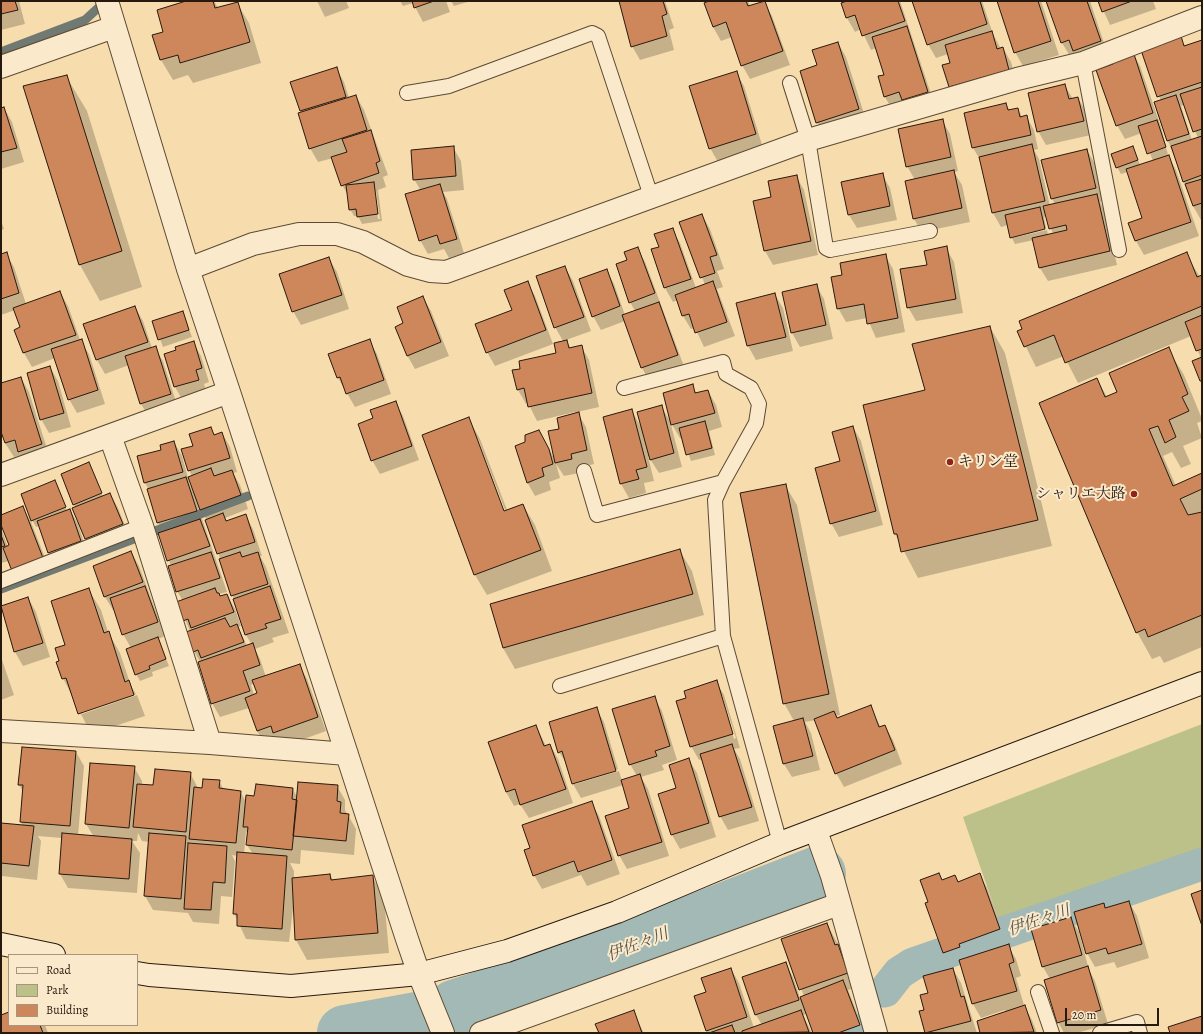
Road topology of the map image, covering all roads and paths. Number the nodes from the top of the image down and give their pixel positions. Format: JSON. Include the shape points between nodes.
{"nodes":[{"id":1,"x":107,"y":1,"type":"edge"},
{"id":2,"x":1198,"y":1,"type":"edge"},
{"id":3,"x":1202,"y":13,"type":"edge"},
{"id":4,"x":1202,"y":17,"type":"edge"},
{"id":5,"x":114,"y":28,"type":"junction"},
{"id":6,"x":1083,"y":63,"type":"junction"},
{"id":7,"x":1,"y":67,"type":"edge"},
{"id":8,"x":790,"y":82,"type":"dead end"},
{"id":9,"x":407,"y":94,"type":"dead end"},
{"id":10,"x":808,"y":140,"type":"junction"},
{"id":11,"x":651,"y":196,"type":"junction"},
{"id":12,"x":930,"y":231,"type":"dead end"},
{"id":13,"x":1119,"y":250,"type":"dead end"},
{"id":14,"x":188,"y":269,"type":"junction"},
{"id":15,"x":624,"y":388,"type":"dead end"},
{"id":16,"x":230,"y":392,"type":"junction"},
{"id":17,"x":110,"y":436,"type":"junction"},
{"id":18,"x":584,"y":471,"type":"dead end"},
{"id":19,"x":1,"y":475,"type":"edge"},
{"id":20,"x":723,"y":482,"type":"junction"},
{"id":21,"x":142,"y":526,"type":"junction"},
{"id":22,"x":1,"y":581,"type":"edge"},
{"id":23,"x":723,"y":636,"type":"junction"},
{"id":24,"x":1202,"y":683,"type":"edge"},
{"id":25,"x":560,"y":686,"type":"dead end"},
{"id":26,"x":1,"y":731,"type":"edge"},
{"id":27,"x":210,"y":743,"type":"junction"},
{"id":28,"x":347,"y":754,"type":"junction"},
{"id":29,"x":816,"y":831,"type":"junction"},
{"id":30,"x":780,"y":843,"type":"junction"},
{"id":31,"x":840,"y":904,"type":"junction"},
{"id":32,"x":1,"y":944,"type":"edge"},
{"id":33,"x":49,"y":954,"type":"edge"},
{"id":34,"x":138,"y":973,"type":"edge"},
{"id":35,"x":419,"y":974,"type":"junction"},
{"id":36,"x":1038,"y":992,"type":"dead end"},
{"id":37,"x":443,"y":1033,"type":"edge"},
{"id":38,"x":481,"y":1033,"type":"edge"},
{"id":39,"x":876,"y":1033,"type":"edge"},
{"id":40,"x":1052,"y":1033,"type":"edge"},
{"id":41,"x":1100,"y":1033,"type":"edge"},
{"id":42,"x":1140,"y":1033,"type":"edge"}],
"edges":[{"from":1,"to":5,"type":"street"},
{"from":2,"to":3,"type":"street"},
{"from":4,"to":6,"type":"street"},
{"from":5,"to":7,"type":"street"},
{"from":5,"to":14,"type":"street"},
{"from":6,"to":10,"type":"street","via":[[1017,79]]},
{"from":6,"to":13,"type":"lane"},
{"from":8,"to":10,"type":"lane"},
{"from":9,"to":11,"type":"lane","via":[[449,86],[592,33],[598,36]]},
{"from":10,"to":11,"type":"street"},
{"from":10,"to":12,"type":"lane","via":[[826,248],[830,250]]},
{"from":11,"to":14,"type":"street","via":[[446,272],[408,265],[363,242],[337,234],[299,234],[253,244]]},
{"from":14,"to":16,"type":"street"},
{"from":15,"to":20,"type":"lane","via":[[723,362],[726,374],[751,388],[759,404],[756,422]]},
{"from":16,"to":17,"type":"street"},
{"from":16,"to":28,"type":"street"},
{"from":17,"to":19,"type":"street"},
{"from":17,"to":21,"type":"street"},
{"from":18,"to":20,"type":"lane","via":[[597,515]]},
{"from":20,"to":23,"type":"lane","via":[[715,500]]},
{"from":21,"to":22,"type":"lane"},
{"from":21,"to":27,"type":"street"},
{"from":23,"to":25,"type":"lane"},
{"from":23,"to":30,"type":"lane"},
{"from":24,"to":29,"type":"street"},
{"from":26,"to":27,"type":"street"},
{"from":27,"to":28,"type":"street"},
{"from":28,"to":35,"type":"street"},
{"from":29,"to":30,"type":"street"},
{"from":29,"to":31,"type":"street"},
{"from":30,"to":35,"type":"street","via":[[610,914],[507,951]]},
{"from":31,"to":38,"type":"street"},
{"from":31,"to":39,"type":"street"},
{"from":32,"to":33,"type":"street"},
{"from":34,"to":35,"type":"street","via":[[291,986]]},
{"from":35,"to":37,"type":"street"},
{"from":36,"to":40,"type":"lane"},
{"from":41,"to":42,"type":"lane","via":[[1137,1022]]}]}
